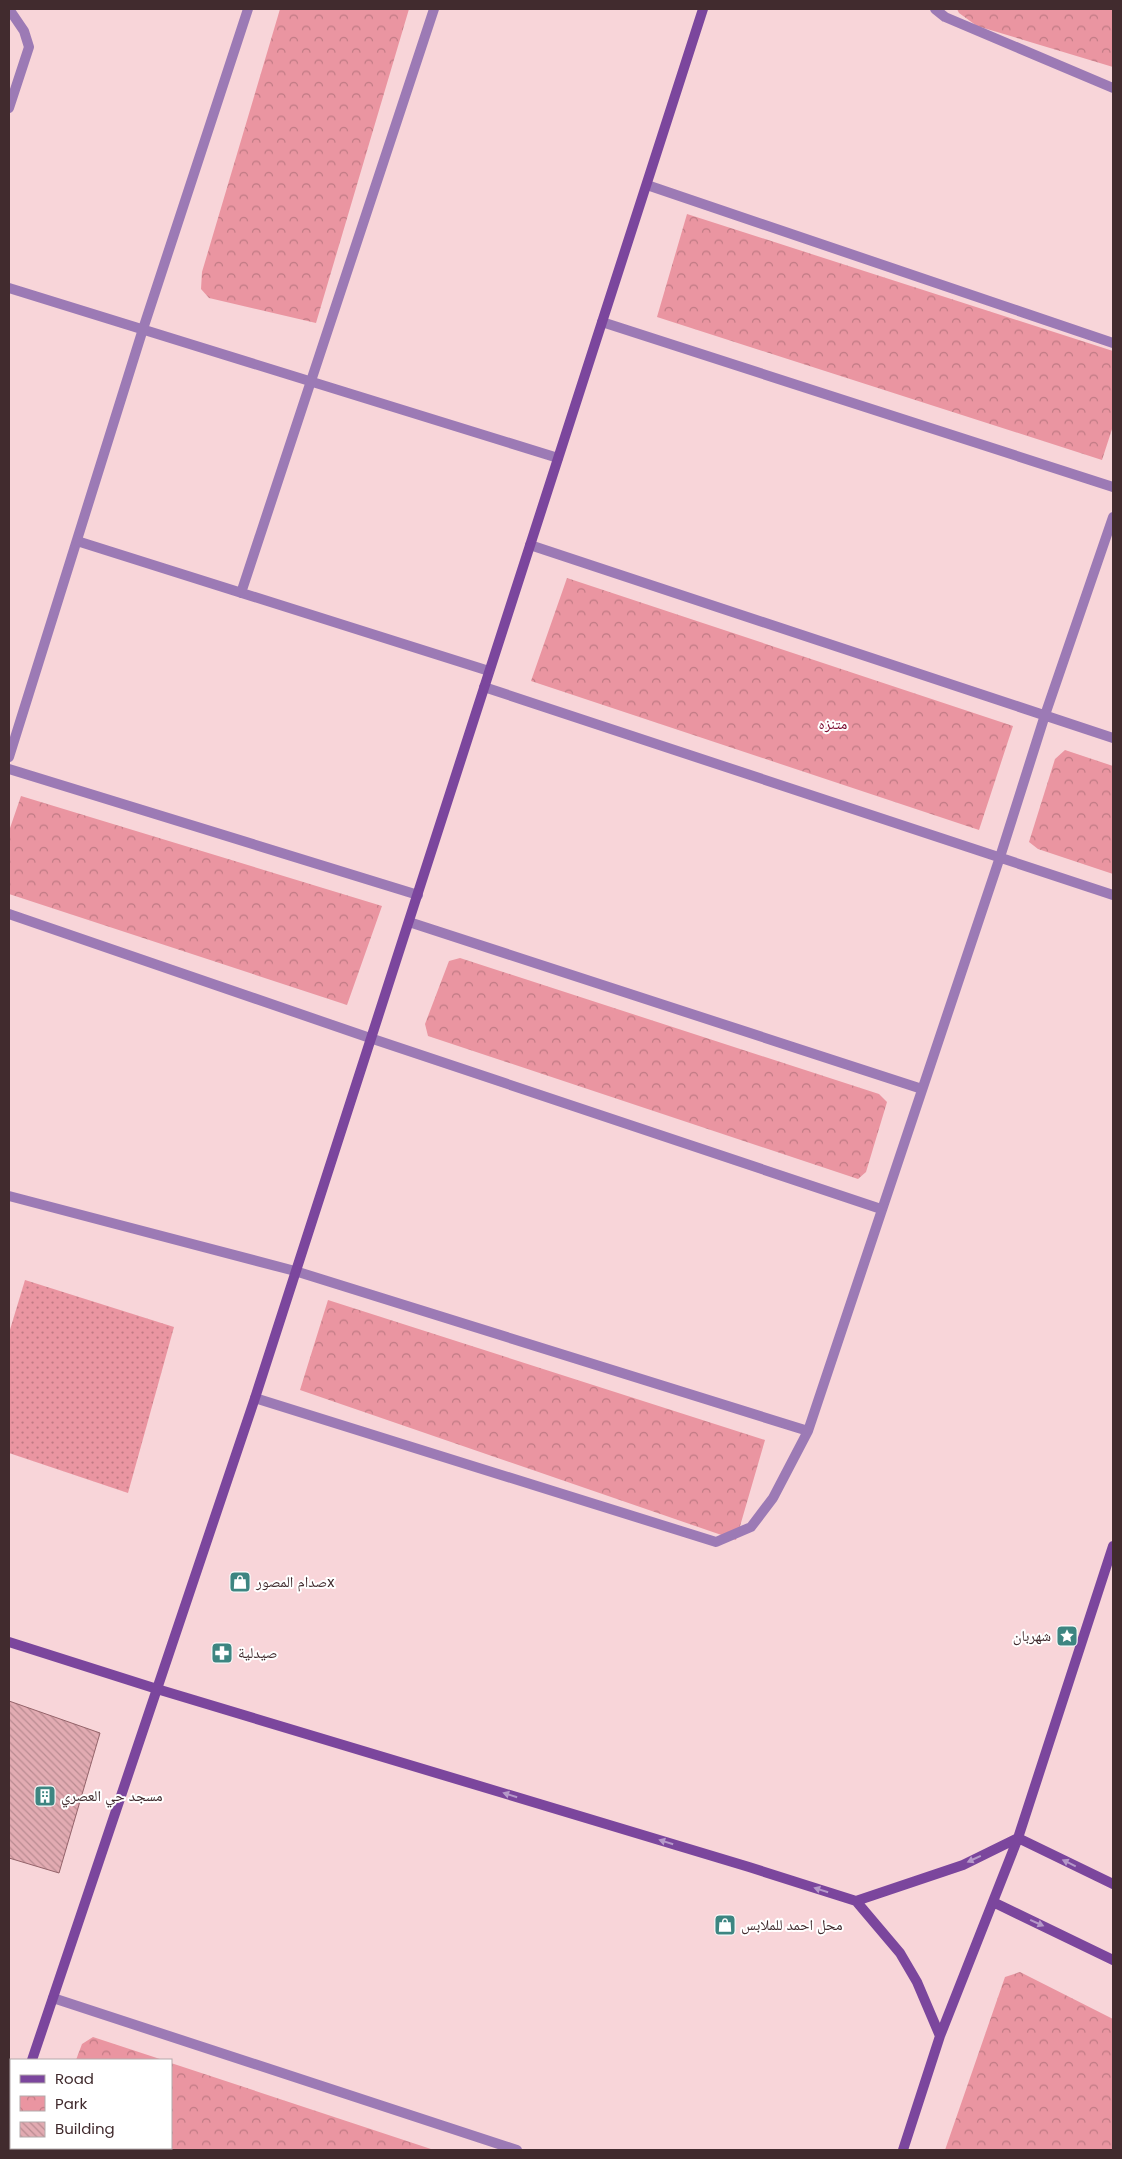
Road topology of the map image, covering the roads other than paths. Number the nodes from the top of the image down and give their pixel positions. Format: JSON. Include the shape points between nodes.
{"nodes":[{"id":1,"x":9,"y":9,"type":"edge"},
{"id":2,"x":248,"y":9,"type":"edge"},
{"id":3,"x":434,"y":9,"type":"edge"},
{"id":4,"x":703,"y":9,"type":"edge"},
{"id":5,"x":935,"y":9,"type":"edge"},
{"id":6,"x":1113,"y":88,"type":"edge"},
{"id":7,"x":9,"y":108,"type":"edge"},
{"id":8,"x":647,"y":185,"type":"junction"},
{"id":9,"x":9,"y":288,"type":"edge"},
{"id":10,"x":602,"y":322,"type":"junction"},
{"id":11,"x":143,"y":329,"type":"junction"},
{"id":12,"x":1113,"y":343,"type":"edge"},
{"id":13,"x":311,"y":381,"type":"junction"},
{"id":14,"x":558,"y":458,"type":"junction"},
{"id":15,"x":1113,"y":487,"type":"edge"},
{"id":16,"x":1113,"y":517,"type":"edge"},
{"id":17,"x":76,"y":541,"type":"junction"},
{"id":18,"x":530,"y":545,"type":"junction"},
{"id":19,"x":241,"y":593,"type":"junction"},
{"id":20,"x":489,"y":671,"type":"junction"},
{"id":21,"x":484,"y":687,"type":"junction"},
{"id":22,"x":1045,"y":715,"type":"junction"},
{"id":23,"x":1113,"y":738,"type":"edge"},
{"id":24,"x":9,"y":757,"type":"edge"},
{"id":25,"x":9,"y":769,"type":"edge"},
{"id":26,"x":1000,"y":857,"type":"junction"},
{"id":27,"x":418,"y":895,"type":"junction"},
{"id":28,"x":1113,"y":895,"type":"edge"},
{"id":29,"x":9,"y":914,"type":"edge"},
{"id":30,"x":409,"y":922,"type":"junction"},
{"id":31,"x":370,"y":1038,"type":"junction"},
{"id":32,"x":922,"y":1089,"type":"junction"},
{"id":33,"x":9,"y":1196,"type":"edge"},
{"id":34,"x":881,"y":1209,"type":"junction"},
{"id":35,"x":295,"y":1271,"type":"junction"},
{"id":36,"x":255,"y":1398,"type":"junction"},
{"id":37,"x":808,"y":1431,"type":"junction"},
{"id":38,"x":1113,"y":1546,"type":"edge"},
{"id":39,"x":9,"y":1642,"type":"edge"},
{"id":40,"x":157,"y":1689,"type":"junction"},
{"id":41,"x":1018,"y":1838,"type":"junction"},
{"id":42,"x":1113,"y":1884,"type":"edge"},
{"id":43,"x":856,"y":1901,"type":"junction"},
{"id":44,"x":993,"y":1902,"type":"junction"},
{"id":45,"x":1113,"y":1960,"type":"edge"},
{"id":46,"x":53,"y":1998,"type":"junction"},
{"id":47,"x":940,"y":2036,"type":"junction"},
{"id":48,"x":32,"y":2059,"type":"edge"},
{"id":49,"x":517,"y":2150,"type":"edge"},
{"id":50,"x":903,"y":2150,"type":"edge"}],
"edges":[{"from":1,"to":7,"type":"street","via":[[24,30],[29,47]]},
{"from":2,"to":11,"type":"street"},
{"from":3,"to":13,"type":"street"},
{"from":4,"to":8,"type":"street"},
{"from":5,"to":6,"type":"street","via":[[945,17]]},
{"from":8,"to":10,"type":"street"},
{"from":8,"to":12,"type":"street"},
{"from":9,"to":11,"type":"street"},
{"from":10,"to":14,"type":"street"},
{"from":10,"to":15,"type":"street"},
{"from":11,"to":13,"type":"street"},
{"from":11,"to":17,"type":"street"},
{"from":13,"to":14,"type":"street"},
{"from":13,"to":19,"type":"street"},
{"from":14,"to":18,"type":"street"},
{"from":16,"to":22,"type":"street"},
{"from":17,"to":19,"type":"street"},
{"from":17,"to":24,"type":"street"},
{"from":18,"to":20,"type":"street"},
{"from":18,"to":22,"type":"street"},
{"from":19,"to":20,"type":"street"},
{"from":20,"to":21,"type":"street"},
{"from":21,"to":26,"type":"street"},
{"from":21,"to":27,"type":"street"},
{"from":22,"to":23,"type":"street"},
{"from":22,"to":26,"type":"street"},
{"from":25,"to":27,"type":"street"},
{"from":26,"to":28,"type":"street"},
{"from":26,"to":32,"type":"street"},
{"from":27,"to":30,"type":"street"},
{"from":29,"to":31,"type":"street"},
{"from":30,"to":31,"type":"street"},
{"from":30,"to":32,"type":"street"},
{"from":31,"to":34,"type":"street"},
{"from":31,"to":35,"type":"street"},
{"from":32,"to":34,"type":"street"},
{"from":33,"to":35,"type":"street"},
{"from":34,"to":37,"type":"street"},
{"from":35,"to":36,"type":"street"},
{"from":35,"to":37,"type":"street"},
{"from":36,"to":37,"type":"street","via":[[716,1542],[751,1527],[773,1498]]},
{"from":36,"to":40,"type":"street"},
{"from":38,"to":41,"type":"street"},
{"from":39,"to":40,"type":"street"},
{"from":43,"to":40,"type":"street","one_way":true},
{"from":40,"to":46,"type":"street"},
{"from":42,"to":41,"type":"street","one_way":true},
{"from":41,"to":43,"type":"street","one_way":true,"via":[[963,1865]]},
{"from":41,"to":44,"type":"street"},
{"from":43,"to":47,"type":"street","via":[[900,1953],[917,1982]]},
{"from":44,"to":45,"type":"street","one_way":true},
{"from":44,"to":47,"type":"street"},
{"from":46,"to":48,"type":"street"},
{"from":46,"to":49,"type":"street"},
{"from":47,"to":50,"type":"street"}]}
